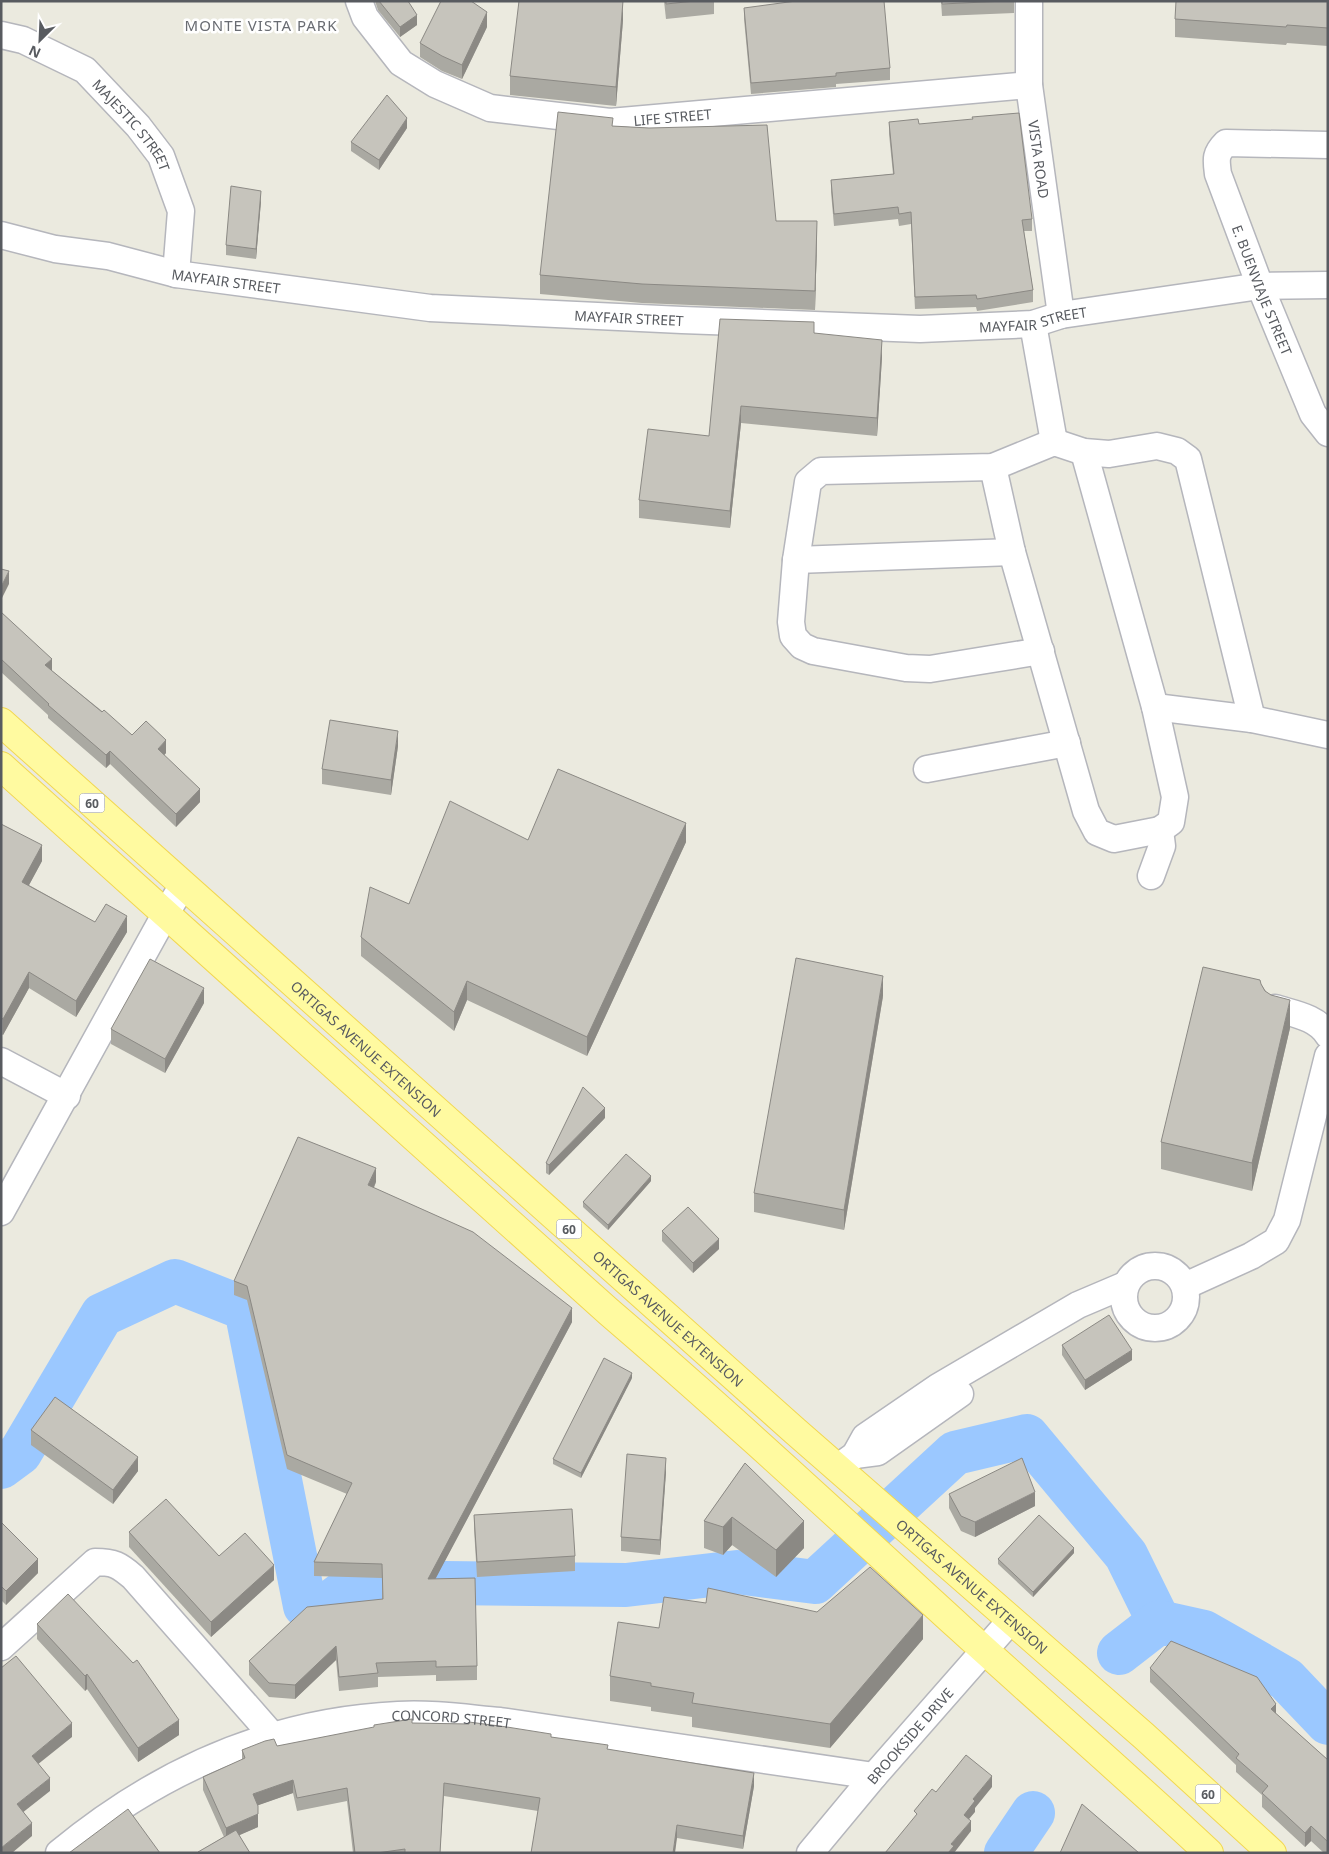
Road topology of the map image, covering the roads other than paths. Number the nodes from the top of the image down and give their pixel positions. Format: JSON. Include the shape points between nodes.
{"nodes":[{"id":1,"x":359,"y":1,"type":"edge"},
{"id":2,"x":1029,"y":1,"type":"edge"},
{"id":3,"x":1,"y":35,"type":"edge"},
{"id":4,"x":1029,"y":85,"type":"junction"},
{"id":5,"x":1328,"y":145,"type":"edge"},
{"id":6,"x":1,"y":235,"type":"edge"},
{"id":7,"x":176,"y":274,"type":"junction"},
{"id":8,"x":1260,"y":286,"type":"junction"},
{"id":9,"x":1328,"y":286,"type":"edge"},
{"id":10,"x":1061,"y":316,"type":"junction"},
{"id":11,"x":1032,"y":324,"type":"junction"},
{"id":12,"x":1328,"y":433,"type":"edge"},
{"id":13,"x":1054,"y":442,"type":"junction"},
{"id":14,"x":1084,"y":452,"type":"junction"},
{"id":15,"x":993,"y":466,"type":"junction"},
{"id":16,"x":1012,"y":552,"type":"junction"},
{"id":17,"x":796,"y":560,"type":"junction"},
{"id":18,"x":1041,"y":651,"type":"junction"},
{"id":19,"x":1155,"y":707,"type":"junction"},
{"id":20,"x":1252,"y":719,"type":"junction"},
{"id":21,"x":1,"y":722,"type":"edge"},
{"id":22,"x":1328,"y":735,"type":"edge"},
{"id":23,"x":1067,"y":743,"type":"junction"},
{"id":24,"x":1,"y":766,"type":"edge"},
{"id":25,"x":927,"y":769,"type":"dead end"},
{"id":26,"x":1160,"y":830,"type":"junction"},
{"id":27,"x":1151,"y":876,"type":"dead end"},
{"id":28,"x":184,"y":885,"type":"junction"},
{"id":29,"x":166,"y":913,"type":"junction"},
{"id":30,"x":1275,"y":1008,"type":"edge"},
{"id":31,"x":1328,"y":1035,"type":"edge"},
{"id":32,"x":1328,"y":1056,"type":"edge"},
{"id":33,"x":1,"y":1061,"type":"edge"},
{"id":34,"x":66,"y":1096,"type":"junction"},
{"id":35,"x":1,"y":1212,"type":"edge"},
{"id":36,"x":1185,"y":1286,"type":"junction"},
{"id":37,"x":1124,"y":1294,"type":"junction"},
{"id":38,"x":846,"y":1462,"type":"junction"},
{"id":39,"x":1011,"y":1620,"type":"junction"},
{"id":40,"x":1,"y":1647,"type":"edge"},
{"id":41,"x":984,"y":1650,"type":"junction"},
{"id":42,"x":272,"y":1735,"type":"junction"},
{"id":43,"x":874,"y":1776,"type":"junction"},
{"id":44,"x":59,"y":1853,"type":"edge"},
{"id":45,"x":810,"y":1853,"type":"edge"},
{"id":46,"x":1209,"y":1853,"type":"edge"},
{"id":47,"x":1272,"y":1853,"type":"edge"}],
"edges":[{"from":1,"to":4,"type":"street","name":"LIFE STREET","via":[[365,17],[401,63],[435,84],[490,108],[610,122]]},
{"from":2,"to":4,"type":"street","name":"VISTA ROAD"},
{"from":3,"to":7,"type":"street","name":"MAJESTIC STREET","via":[[23,40],[85,70],[138,126],[161,156],[180,211]]},
{"from":4,"to":10,"type":"street","name":"VISTA ROAD"},
{"from":5,"to":8,"type":"street","name":"E. BUENVIAJE STREET","via":[[1226,143],[1220,149],[1216,159],[1218,174]]},
{"from":6,"to":7,"type":"street","name":"MAYFAIR STREET","via":[[55,250],[108,256]]},
{"from":7,"to":11,"type":"street","name":"MAYFAIR STREET","via":[[430,308],[920,329]]},
{"from":8,"to":9,"type":"street","name":"MAYFAIR STREET"},
{"from":8,"to":10,"type":"street","name":"MAYFAIR STREET"},
{"from":8,"to":12,"type":"street","name":"E. BUENVIAJE STREET","via":[[1313,414]]},
{"from":10,"to":11,"type":"street","name":"MAYFAIR STREET"},
{"from":11,"to":13,"type":"street"},
{"from":13,"to":14,"type":"street"},
{"from":13,"to":15,"type":"street"},
{"from":14,"to":19,"type":"street"},
{"from":14,"to":20,"type":"street","via":[[1109,454],[1157,446],[1177,451],[1188,458]]},
{"from":15,"to":16,"type":"street"},
{"from":15,"to":17,"type":"street","via":[[821,471],[808,482]]},
{"from":16,"to":17,"type":"street"},
{"from":16,"to":18,"type":"street"},
{"from":17,"to":18,"type":"street","via":[[790,622],[794,636],[802,646],[813,651],[906,668],[930,669]]},
{"from":18,"to":23,"type":"street"},
{"from":19,"to":20,"type":"street"},
{"from":19,"to":26,"type":"street","via":[[1175,797],[1171,822]]},
{"from":20,"to":22,"type":"street"},
{"from":21,"to":28,"type":"main road","name":"ORTIGAS AVENUE EXTENSION","number":"60"},
{"from":23,"to":25,"type":"street"},
{"from":23,"to":26,"type":"street","via":[[1086,811],[1097,832],[1114,839]]},
{"from":24,"to":29,"type":"main road","number":"60"},
{"from":26,"to":27,"type":"street","via":[[1162,846]]},
{"from":28,"to":29,"type":"street"},
{"from":28,"to":38,"type":"main road","name":"ORTIGAS AVENUE EXTENSION","number":"60"},
{"from":29,"to":34,"type":"street"},
{"from":29,"to":41,"type":"main road","number":"60"},
{"from":30,"to":31,"type":"street","via":[[1310,1018]]},
{"from":32,"to":36,"type":"street","via":[[1287,1220],[1276,1241]]},
{"from":33,"to":34,"type":"street"},
{"from":34,"to":35,"type":"street"},
{"from":36,"to":37,"type":"street","via":[[1165,1266],[1146,1266],[1130,1277]]},
{"from":36,"to":37,"type":"street","via":[[1185,1307],[1180,1316],[1161,1328],[1142,1326],[1134,1320],[1128,1313]]},
{"from":37,"to":38,"type":"street","via":[[1078,1305],[938,1387],[865,1437]]},
{"from":38,"to":39,"type":"main road","name":"ORTIGAS AVENUE EXTENSION","number":"60","via":[[888,1513]]},
{"from":39,"to":41,"type":"street","name":"BROOKSIDE DRIVE"},
{"from":39,"to":47,"type":"main road","name":"ORTIGAS AVENUE EXTENSION","number":"60"},
{"from":40,"to":42,"type":"street","via":[[95,1562],[112,1562],[133,1576]]},
{"from":41,"to":43,"type":"street","name":"BROOKSIDE DRIVE"},
{"from":41,"to":46,"type":"main road","number":"60"},
{"from":42,"to":43,"type":"street","name":"CONCORD STREET","via":[[341,1720],[399,1715],[450,1716]]},
{"from":42,"to":44,"type":"street","name":"CONCORD STREET","via":[[185,1770],[146,1790],[93,1825]]},
{"from":43,"to":45,"type":"street","name":"BROOKSIDE DRIVE"}]}
